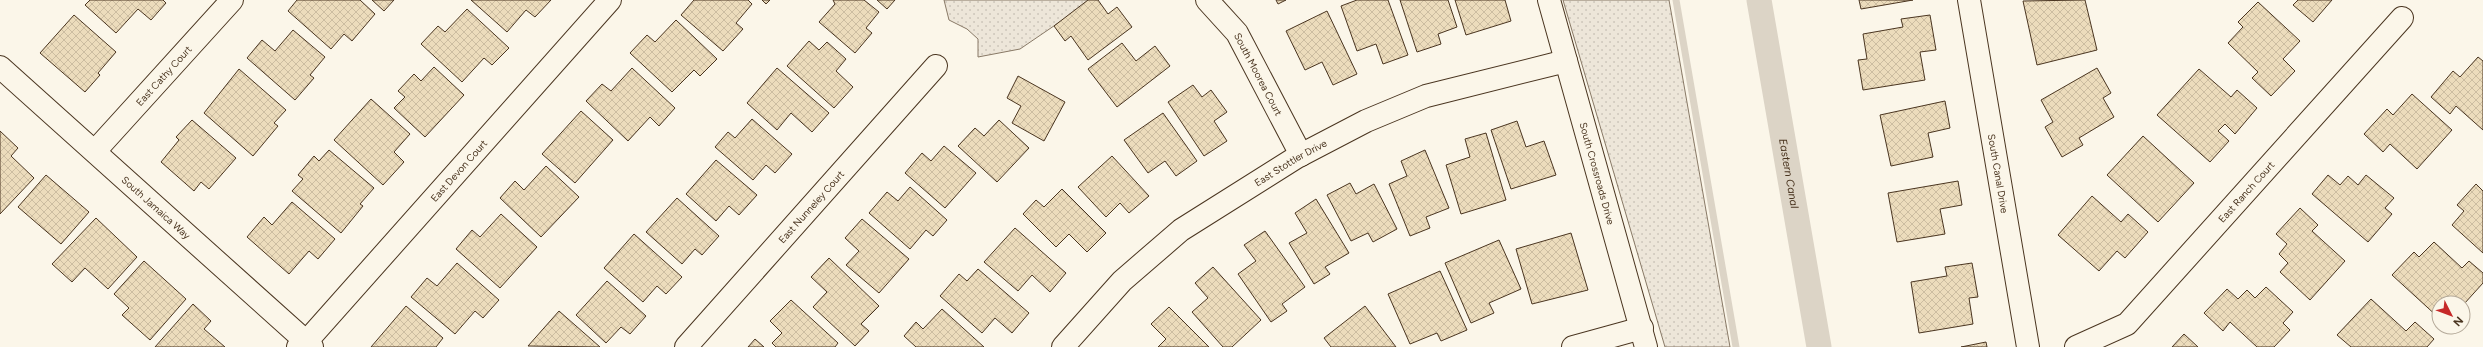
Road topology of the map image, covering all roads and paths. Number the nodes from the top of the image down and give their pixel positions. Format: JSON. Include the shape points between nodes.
{"nodes":[{"id":1,"x":232,"y":0,"type":"edge"},
{"id":2,"x":610,"y":0,"type":"edge"},
{"id":3,"x":1207,"y":0,"type":"edge"},
{"id":4,"x":1549,"y":0,"type":"edge"},
{"id":5,"x":1969,"y":0,"type":"edge"},
{"id":6,"x":2402,"y":18,"type":"dead end"},
{"id":7,"x":1566,"y":61,"type":"junction"},
{"id":8,"x":936,"y":66,"type":"dead end"},
{"id":9,"x":0,"y":67,"type":"edge"},
{"id":10,"x":95,"y":151,"type":"junction"},
{"id":11,"x":1301,"y":155,"type":"junction"},
{"id":12,"x":1644,"y":338,"type":"edge"},
{"id":13,"x":305,"y":346,"type":"edge"},
{"id":14,"x":686,"y":347,"type":"edge"},
{"id":15,"x":1064,"y":347,"type":"edge"},
{"id":16,"x":1573,"y":347,"type":"edge"},
{"id":17,"x":2028,"y":347,"type":"edge"},
{"id":18,"x":2076,"y":347,"type":"edge"}],
"edges":[{"from":1,"to":10,"type":"street","name":"East Cathy Court"},
{"from":2,"to":13,"type":"street","name":"East Devon Court"},
{"from":3,"to":11,"type":"street","name":"South Moorea Court","via":[[1237,33]]},
{"from":4,"to":7,"type":"street","name":"South Crossroads Drive"},
{"from":5,"to":17,"type":"street","name":"South Canal Drive"},
{"from":6,"to":18,"type":"street","name":"East Ranch Court","via":[[2127,324]]},
{"from":7,"to":11,"type":"street","name":"East Stottler Drive","via":[[1426,96],[1366,121]]},
{"from":7,"to":12,"type":"street","name":"South Crossroads Drive"},
{"from":8,"to":14,"type":"street","name":"East Nunneley Court"},
{"from":9,"to":10,"type":"street","name":"South Jamaica Way"},
{"from":10,"to":13,"type":"street","name":"South Jamaica Way"},
{"from":11,"to":15,"type":"street","name":"East Stottler Drive","via":[[1239,191],[1181,230],[1122,281]]},
{"from":12,"to":16,"type":"street"}]}
